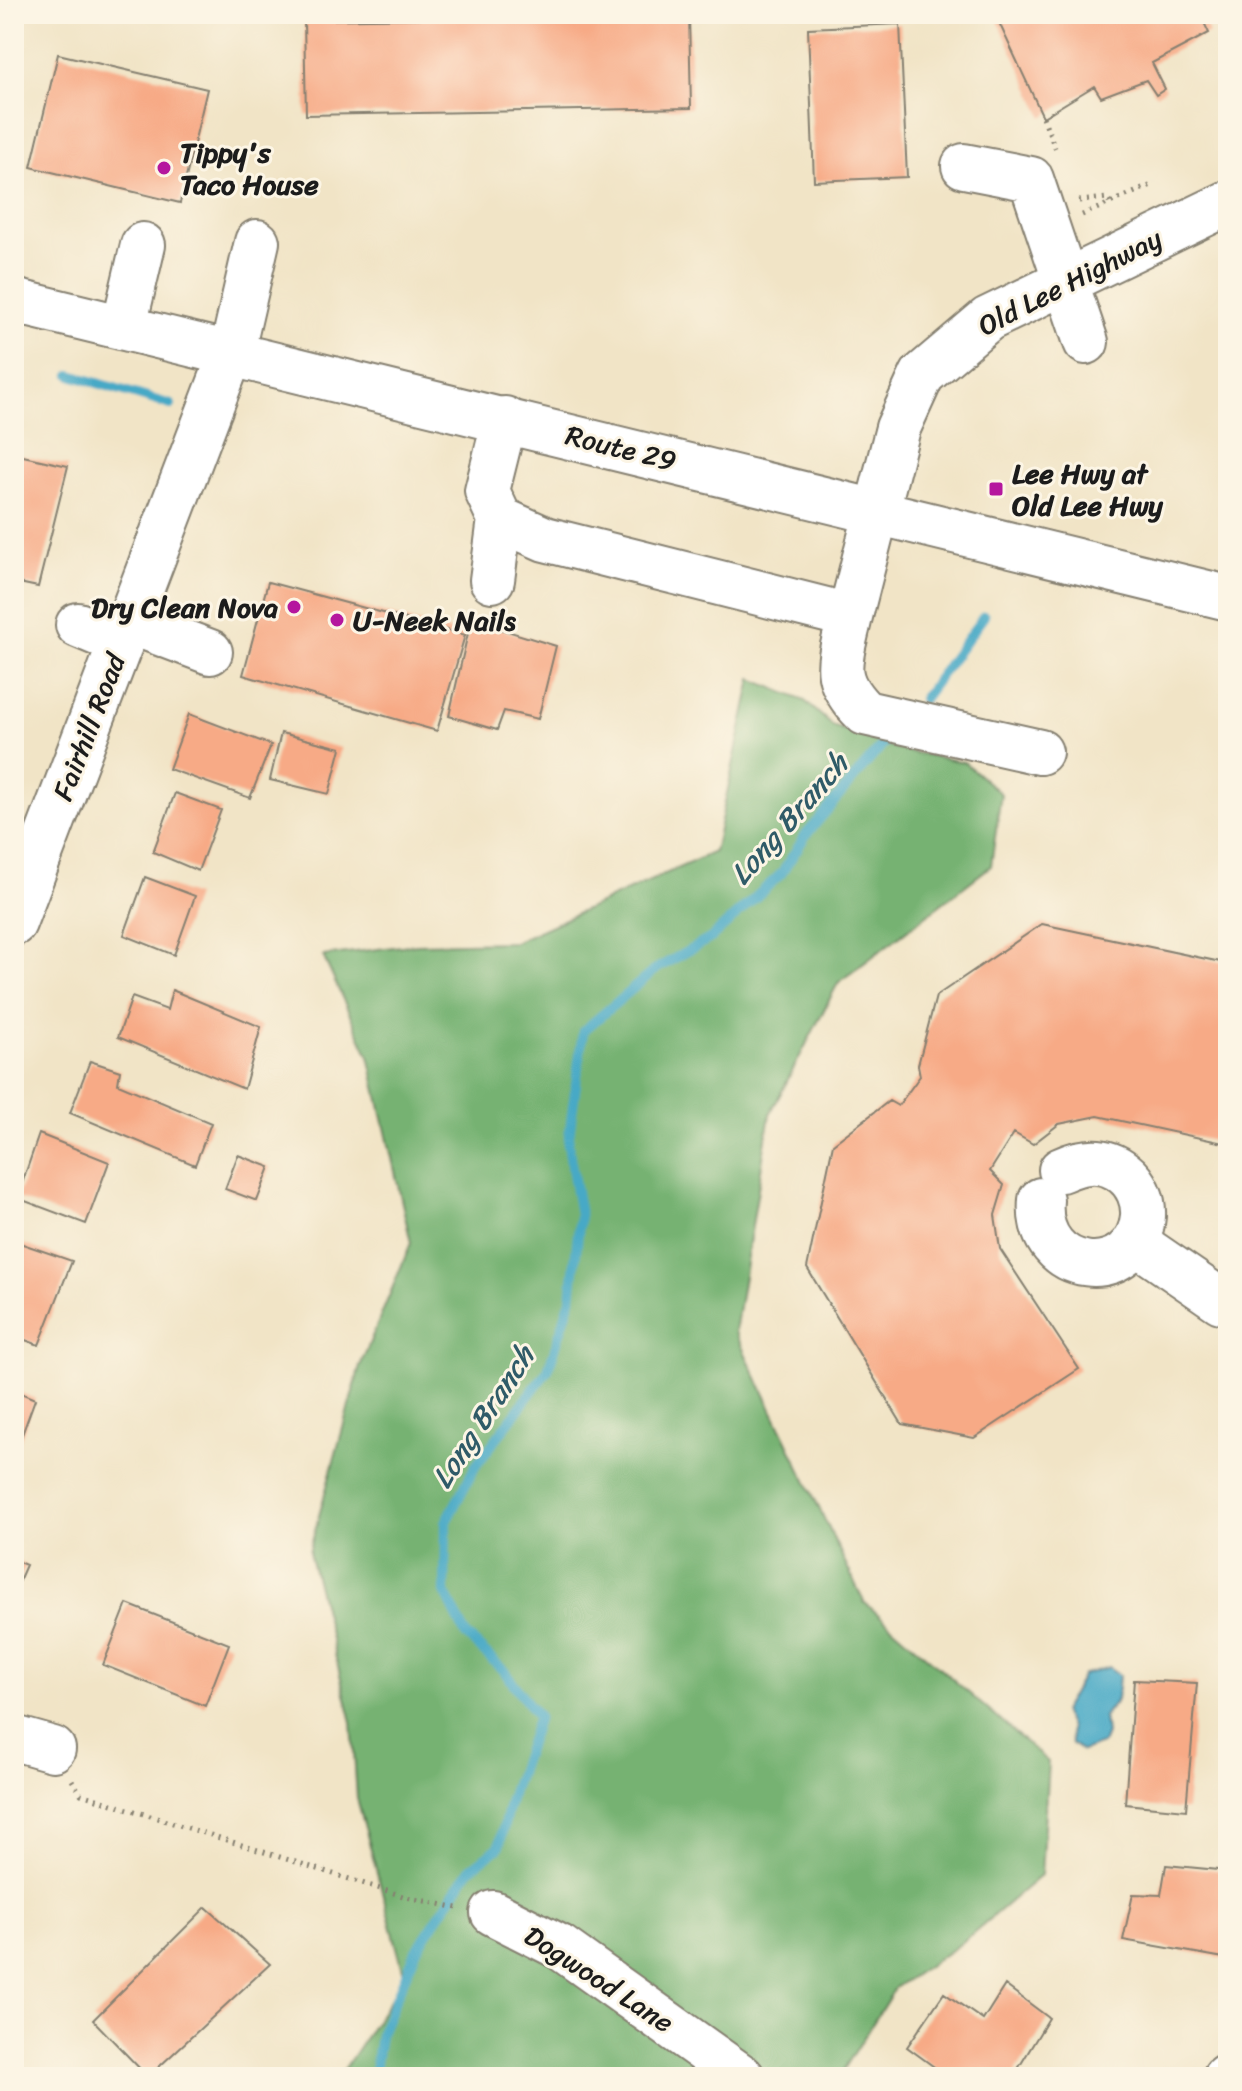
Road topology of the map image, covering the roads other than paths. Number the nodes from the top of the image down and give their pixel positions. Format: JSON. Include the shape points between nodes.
{"nodes":[{"id":1,"x":964,"y":166,"type":"dead end"},
{"id":2,"x":1228,"y":203,"type":"edge"},
{"id":3,"x":257,"y":242,"type":"dead end"},
{"id":4,"x":143,"y":245,"type":"dead end"},
{"id":5,"x":1065,"y":280,"type":"junction"},
{"id":6,"x":14,"y":301,"type":"edge"},
{"id":7,"x":124,"y":326,"type":"junction"},
{"id":8,"x":1086,"y":342,"type":"dead end"},
{"id":9,"x":232,"y":351,"type":"junction"},
{"id":10,"x":505,"y":419,"type":"junction"},
{"id":11,"x":879,"y":512,"type":"junction"},
{"id":12,"x":500,"y":519,"type":"junction"},
{"id":13,"x":492,"y":580,"type":"dead end"},
{"id":14,"x":1228,"y":598,"type":"edge"},
{"id":15,"x":850,"y":616,"type":"junction"},
{"id":16,"x":78,"y":625,"type":"dead end"},
{"id":17,"x":124,"y":632,"type":"junction"},
{"id":18,"x":210,"y":652,"type":"dead end"},
{"id":19,"x":1040,"y":752,"type":"dead end"},
{"id":20,"x":14,"y":923,"type":"edge"},
{"id":21,"x":1135,"y":1242,"type":"junction"},
{"id":22,"x":1221,"y":1301,"type":"dead end"},
{"id":23,"x":480,"y":1912,"type":"road end"},
{"id":24,"x":742,"y":2077,"type":"edge"}],
"edges":[{"from":1,"to":5,"type":"street","via":[[1031,179]]},
{"from":2,"to":5,"type":"street","name":"Old Lee Highway"},
{"from":3,"to":9,"type":"street","name":"Fairhill Road"},
{"from":4,"to":7,"type":"street"},
{"from":5,"to":8,"type":"street"},
{"from":5,"to":11,"type":"street","name":"Old Lee Highway","via":[[988,319],[922,375],[898,428]]},
{"from":6,"to":7,"type":"street","name":"Route 29"},
{"from":7,"to":9,"type":"street","name":"Route 29"},
{"from":9,"to":10,"type":"street","name":"Route 29"},
{"from":9,"to":17,"type":"street","name":"Fairhill Road","via":[[179,436]]},
{"from":10,"to":11,"type":"street","name":"Route 29"},
{"from":10,"to":12,"type":"street","via":[[487,491]]},
{"from":11,"to":14,"type":"street","name":"Route 29"},
{"from":11,"to":15,"type":"street","name":"Old Lee Highway"},
{"from":12,"to":13,"type":"street"},
{"from":12,"to":15,"type":"street","via":[[545,539]]},
{"from":15,"to":19,"type":"street","name":"Old Lee Highway","via":[[838,667],[846,694],[865,713]]},
{"from":16,"to":17,"type":"street"},
{"from":17,"to":18,"type":"street"},
{"from":17,"to":20,"type":"street","name":"Fairhill Road"},
{"from":21,"to":21,"type":"street","via":[[1110,1261],[1077,1263],[1063,1256],[1047,1238],[1040,1215],[1051,1185],[1077,1163],[1113,1165],[1128,1175],[1144,1208]]},
{"from":21,"to":22,"type":"street"},
{"from":23,"to":24,"type":"street","name":"Dogwood Lane","via":[[560,1947]]}]}
